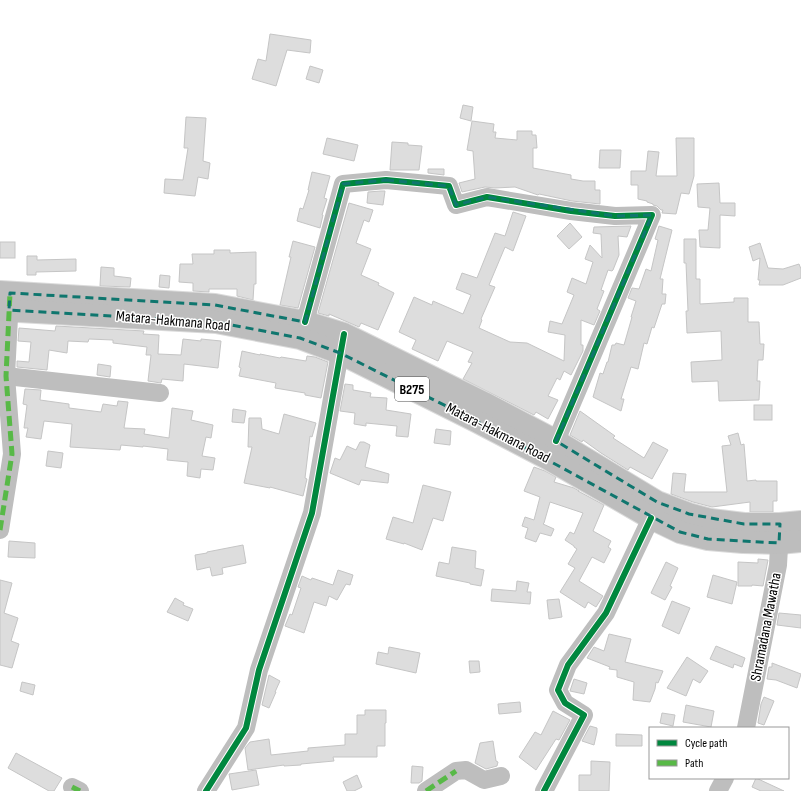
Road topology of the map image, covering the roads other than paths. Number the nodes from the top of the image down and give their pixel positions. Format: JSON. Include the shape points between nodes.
{"nodes":[{"id":1,"x":5,"y":301,"type":"edge"},
{"id":2,"x":305,"y":322,"type":"junction"},
{"id":3,"x":342,"y":344,"type":"junction"},
{"id":4,"x":6,"y":376,"type":"junction"},
{"id":5,"x":160,"y":394,"type":"dead end"},
{"id":6,"x":556,"y":441,"type":"junction"},
{"id":7,"x":651,"y":518,"type":"junction"},
{"id":8,"x":801,"y":522,"type":"edge"},
{"id":9,"x":0,"y":530,"type":"edge"},
{"id":10,"x":779,"y":534,"type":"junction"},
{"id":11,"x":801,"y":541,"type":"edge"},
{"id":12,"x":746,"y":727,"type":"edge"},
{"id":13,"x":501,"y":776,"type":"dead end"},
{"id":14,"x":724,"y":779,"type":"edge"},
{"id":15,"x":206,"y":791,"type":"edge"},
{"id":16,"x":426,"y":791,"type":"edge"},
{"id":17,"x":544,"y":791,"type":"edge"},
{"id":18,"x":718,"y":791,"type":"edge"}],
"edges":[{"from":1,"to":2,"type":"main road","name":"Matara-Hakmana Road","number":"B275","via":[[215,305]]},
{"from":1,"to":3,"type":"main road","name":"Matara-Hakmana Road","number":"B275","via":[[216,322]]},
{"from":1,"to":4,"type":"street"},
{"from":2,"to":3,"type":"main road","name":"Matara-Hakmana Road","number":"B275"},
{"from":2,"to":6,"type":"street","via":[[343,184],[386,180],[449,186],[456,205],[488,197],[614,216],[652,215]]},
{"from":3,"to":6,"type":"main road","name":"Matara-Hakmana Road","number":"B275","via":[[484,403]]},
{"from":3,"to":7,"type":"main road","name":"Matara-Hakmana Road","number":"B275"},
{"from":3,"to":15,"type":"street","via":[[312,513],[259,670],[246,728]]},
{"from":4,"to":5,"type":"street"},
{"from":4,"to":9,"type":"street","via":[[12,454]]},
{"from":6,"to":10,"type":"main road","name":"Matara-Hakmana Road","number":"B275","via":[[657,502],[711,520],[738,523]]},
{"from":7,"to":10,"type":"main road","name":"Matara-Hakmana Road","number":"B275","via":[[680,532],[708,539],[743,542]]},
{"from":7,"to":17,"type":"street","via":[[606,613],[568,665],[558,690],[565,703],[584,715]]},
{"from":8,"to":10,"type":"main road","name":"Matara-Hakmana Road","number":"B275"},
{"from":10,"to":11,"type":"main road","name":"Matara-Hakmana Road","number":"B275"},
{"from":10,"to":12,"type":"street","name":"Shramadana Mawatha","via":[[778,565]]},
{"from":13,"to":16,"type":"street","via":[[484,780],[466,770],[456,771]]},
{"from":14,"to":18,"type":"street"}]}
